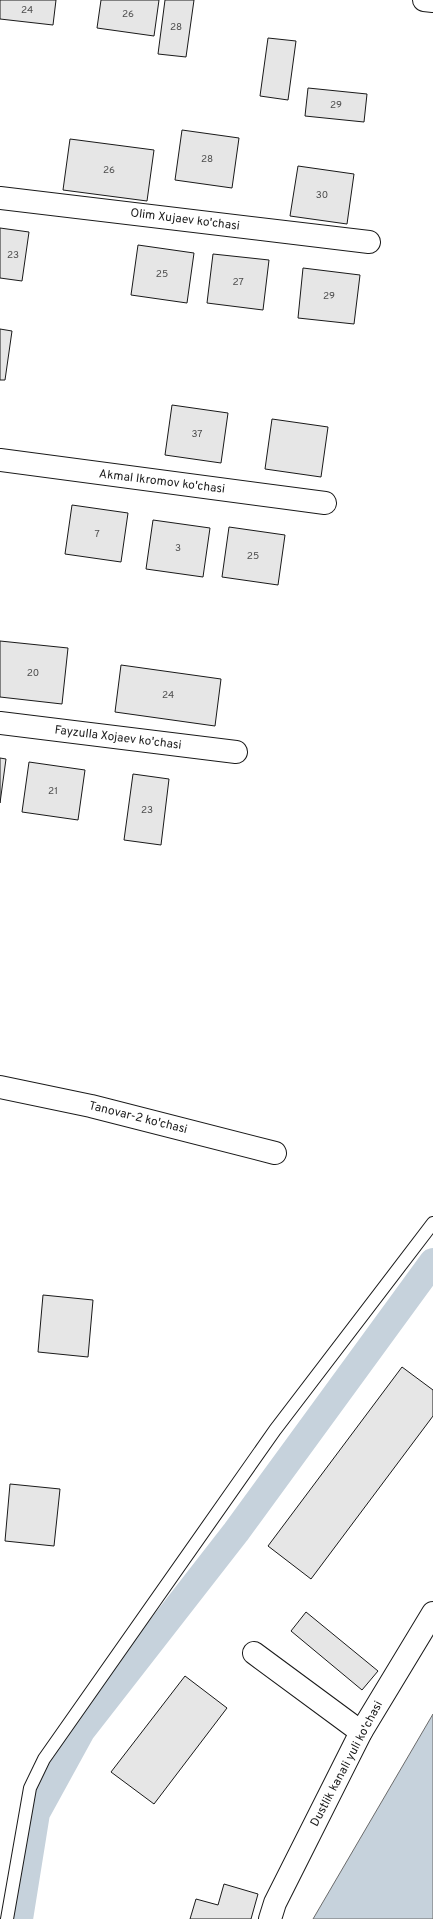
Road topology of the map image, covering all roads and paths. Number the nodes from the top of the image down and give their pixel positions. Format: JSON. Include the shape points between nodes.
{"nodes":[{"id":1,"x":424,"y":0,"type":"edge"},
{"id":2,"x":433,"y":1,"type":"edge"},
{"id":3,"x":0,"y":198,"type":"edge"},
{"id":4,"x":370,"y":242,"type":"dead end"},
{"id":5,"x":0,"y":460,"type":"edge"},
{"id":6,"x":325,"y":503,"type":"dead end"},
{"id":7,"x":0,"y":723,"type":"edge"},
{"id":8,"x":236,"y":752,"type":"dead end"},
{"id":9,"x":0,"y":1087,"type":"edge"},
{"id":10,"x":275,"y":1153,"type":"dead end"},
{"id":11,"x":433,"y":1223,"type":"edge"},
{"id":12,"x":433,"y":1613,"type":"edge"},
{"id":13,"x":254,"y":1653,"type":"dead end"},
{"id":14,"x":361,"y":1732,"type":"junction"},
{"id":15,"x":7,"y":1919,"type":"edge"},
{"id":16,"x":270,"y":1919,"type":"edge"}],
"edges":[{"from":1,"to":2,"type":"street"},
{"from":3,"to":4,"type":"street","name":"Olim Xujaev ko'chasi"},
{"from":5,"to":6,"type":"street","name":"Akmal Ikromov ko'chasi"},
{"from":7,"to":8,"type":"street","name":"Fayzulla Xojaev ko'chasi"},
{"from":9,"to":10,"type":"street","name":"Tanovar-2 ko'chasi","via":[[91,1106]]},
{"from":11,"to":15,"type":"lane","via":[[275,1430],[44,1759],[30,1788]]},
{"from":12,"to":14,"type":"street","name":"Dustlik kanali yuli ko'chasi"},
{"from":13,"to":14,"type":"street"},
{"from":14,"to":16,"type":"street","name":"Dustlik kanali yuli ko'chasi","via":[[275,1903]]}]}
